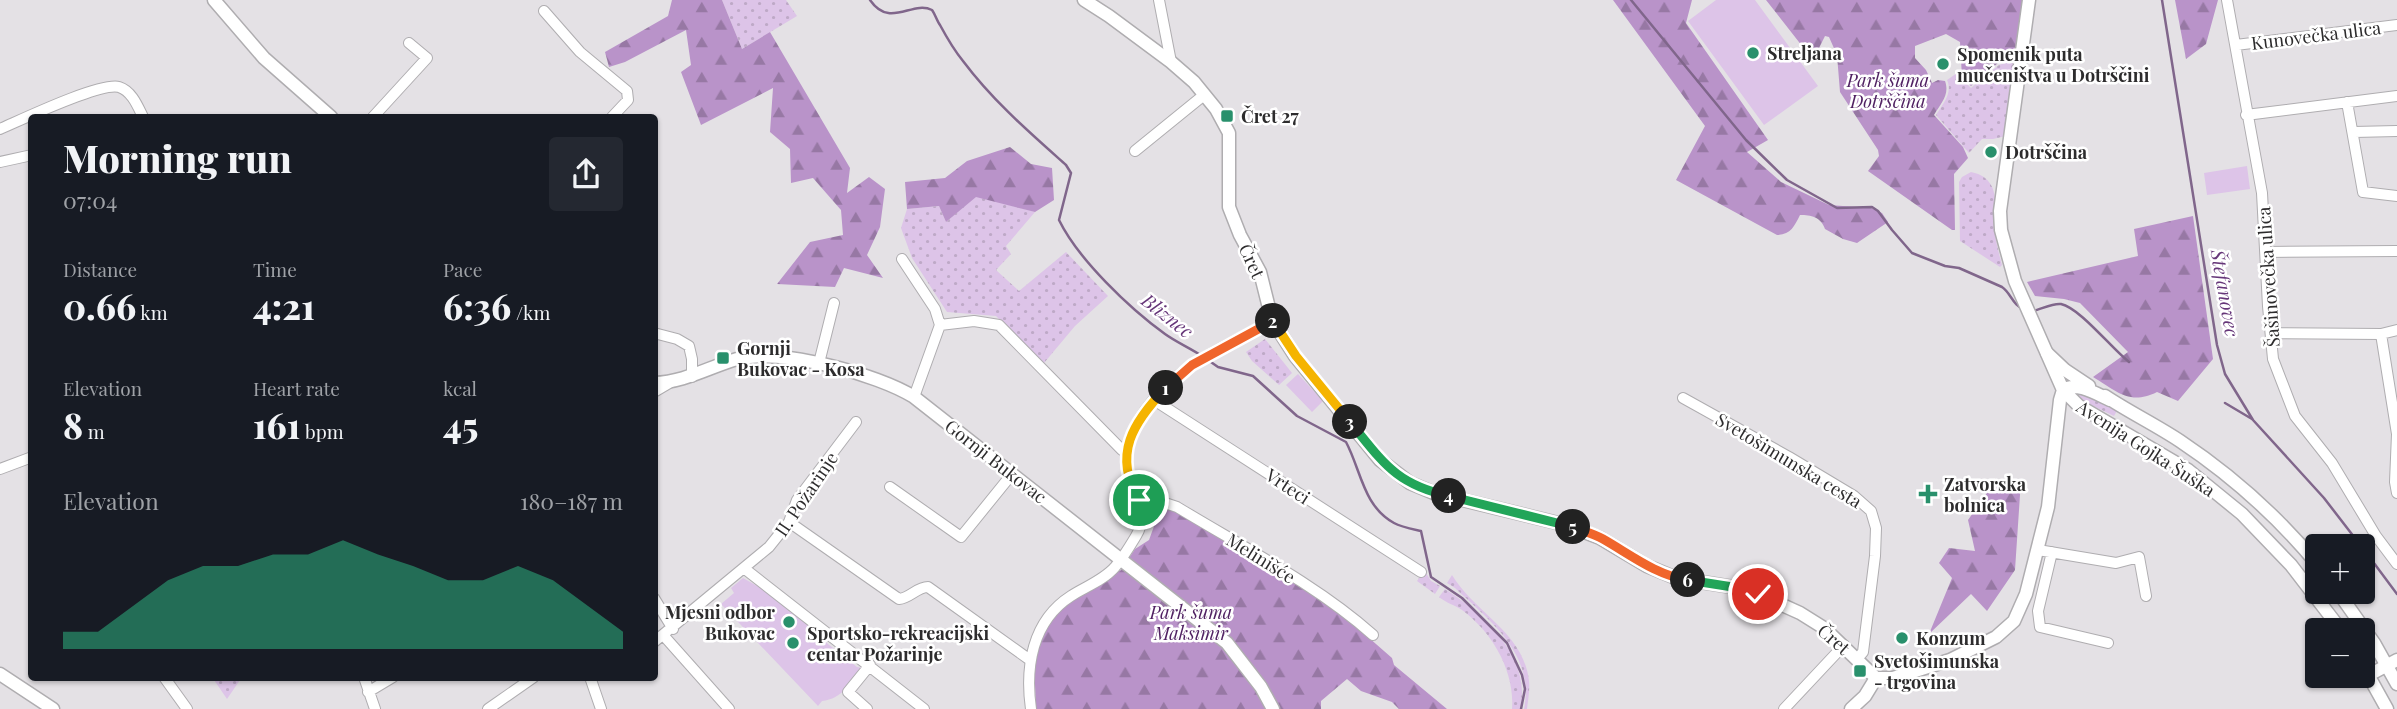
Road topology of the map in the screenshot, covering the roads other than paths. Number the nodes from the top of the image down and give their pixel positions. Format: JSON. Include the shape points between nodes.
{"nodes":[{"id":1,"x":214,"y":0,"type":"edge"},
{"id":2,"x":1084,"y":0,"type":"edge"},
{"id":3,"x":1159,"y":0,"type":"edge"},
{"id":4,"x":2029,"y":0,"type":"edge"},
{"id":5,"x":2227,"y":0,"type":"edge"},
{"id":6,"x":544,"y":11,"type":"dead end"},
{"id":7,"x":2397,"y":25,"type":"edge"},
{"id":8,"x":410,"y":43,"type":"dead end"},
{"id":9,"x":2236,"y":45,"type":"junction"},
{"id":10,"x":1171,"y":62,"type":"junction"},
{"id":11,"x":1204,"y":94,"type":"junction"},
{"id":12,"x":2397,"y":96,"type":"edge"},
{"id":13,"x":2347,"y":102,"type":"junction"},
{"id":14,"x":34,"y":114,"type":"edge"},
{"id":15,"x":141,"y":114,"type":"edge"},
{"id":16,"x":328,"y":114,"type":"edge"},
{"id":17,"x":376,"y":114,"type":"edge"},
{"id":18,"x":615,"y":114,"type":"edge"},
{"id":19,"x":2246,"y":115,"type":"junction"},
{"id":20,"x":28,"y":117,"type":"edge"},
{"id":21,"x":0,"y":129,"type":"edge"},
{"id":22,"x":2397,"y":131,"type":"edge"},
{"id":23,"x":2354,"y":132,"type":"junction"},
{"id":24,"x":1136,"y":151,"type":"dead end"},
{"id":25,"x":28,"y":156,"type":"edge"},
{"id":26,"x":0,"y":162,"type":"edge"},
{"id":27,"x":2397,"y":196,"type":"edge"},
{"id":28,"x":2397,"y":251,"type":"edge"},
{"id":29,"x":2266,"y":252,"type":"junction"},
{"id":30,"x":902,"y":259,"type":"dead end"},
{"id":31,"x":834,"y":303,"type":"dead end"},
{"id":32,"x":1272,"y":320,"type":"junction"},
{"id":33,"x":940,"y":325,"type":"junction"},
{"id":34,"x":2397,"y":330,"type":"edge"},
{"id":35,"x":2271,"y":333,"type":"junction"},
{"id":36,"x":658,"y":334,"type":"edge"},
{"id":37,"x":2381,"y":334,"type":"junction"},
{"id":38,"x":2047,"y":353,"type":"junction"},
{"id":39,"x":819,"y":363,"type":"junction"},
{"id":40,"x":692,"y":377,"type":"junction"},
{"id":41,"x":671,"y":382,"type":"junction"},
{"id":42,"x":658,"y":383,"type":"edge"},
{"id":43,"x":658,"y":390,"type":"edge"},
{"id":44,"x":2063,"y":390,"type":"junction"},
{"id":45,"x":914,"y":397,"type":"junction"},
{"id":46,"x":1683,"y":398,"type":"dead end"},
{"id":47,"x":1154,"y":400,"type":"junction"},
{"id":48,"x":2110,"y":400,"type":"junction"},
{"id":49,"x":856,"y":422,"type":"dead end"},
{"id":50,"x":1127,"y":451,"type":"junction"},
{"id":51,"x":28,"y":458,"type":"edge"},
{"id":52,"x":0,"y":469,"type":"edge"},
{"id":53,"x":1012,"y":474,"type":"junction"},
{"id":54,"x":890,"y":487,"type":"dead end"},
{"id":55,"x":2397,"y":493,"type":"edge"},
{"id":56,"x":1142,"y":509,"type":"junction"},
{"id":57,"x":789,"y":522,"type":"junction"},
{"id":58,"x":2038,"y":550,"type":"junction"},
{"id":59,"x":2305,"y":551,"type":"edge"},
{"id":60,"x":2052,"y":552,"type":"junction"},
{"id":61,"x":1122,"y":558,"type":"junction"},
{"id":62,"x":2397,"y":564,"type":"edge"},
{"id":63,"x":745,"y":569,"type":"junction"},
{"id":64,"x":1421,"y":572,"type":"dead end"},
{"id":65,"x":2146,"y":596,"type":"dead end"},
{"id":66,"x":2347,"y":604,"type":"edge"},
{"id":67,"x":658,"y":605,"type":"edge"},
{"id":68,"x":2332,"y":618,"type":"edge"},
{"id":69,"x":673,"y":629,"type":"junction"},
{"id":70,"x":1373,"y":635,"type":"dead end"},
{"id":71,"x":664,"y":636,"type":"junction"},
{"id":72,"x":658,"y":640,"type":"edge"},
{"id":73,"x":2108,"y":643,"type":"dead end"},
{"id":74,"x":1844,"y":645,"type":"junction"},
{"id":75,"x":1857,"y":659,"type":"junction"},
{"id":76,"x":1030,"y":660,"type":"junction"},
{"id":77,"x":2392,"y":663,"type":"edge"},
{"id":78,"x":870,"y":665,"type":"junction"},
{"id":79,"x":2375,"y":668,"type":"edge"},
{"id":80,"x":0,"y":674,"type":"edge"},
{"id":81,"x":1876,"y":678,"type":"junction"},
{"id":82,"x":167,"y":681,"type":"edge"},
{"id":83,"x":365,"y":681,"type":"edge"},
{"id":84,"x":386,"y":681,"type":"edge"},
{"id":85,"x":528,"y":681,"type":"edge"},
{"id":86,"x":591,"y":681,"type":"edge"},
{"id":87,"x":2397,"y":684,"type":"edge"},
{"id":88,"x":2375,"y":688,"type":"edge"},
{"id":89,"x":368,"y":692,"type":"junction"},
{"id":90,"x":53,"y":709,"type":"edge"},
{"id":91,"x":187,"y":709,"type":"edge"},
{"id":92,"x":375,"y":709,"type":"edge"},
{"id":93,"x":488,"y":709,"type":"edge"},
{"id":94,"x":601,"y":709,"type":"edge"},
{"id":95,"x":729,"y":709,"type":"edge"},
{"id":96,"x":867,"y":709,"type":"edge"},
{"id":97,"x":924,"y":709,"type":"edge"},
{"id":98,"x":1031,"y":709,"type":"edge"},
{"id":99,"x":1273,"y":709,"type":"edge"},
{"id":100,"x":1784,"y":709,"type":"edge"},
{"id":101,"x":1851,"y":709,"type":"edge"},
{"id":102,"x":2386,"y":709,"type":"edge"}],
"edges":[{"from":1,"to":16,"type":"street","via":[[264,58]]},
{"from":2,"to":10,"type":"street","name":"Čret"},
{"from":3,"to":10,"type":"street"},
{"from":4,"to":38,"type":"street","via":[[2000,211],[2006,254]]},
{"from":5,"to":9,"type":"street","name":"Šašinovečka ulica"},
{"from":6,"to":18,"type":"street","via":[[580,52],[626,91],[628,100]]},
{"from":7,"to":9,"type":"street","name":"Kunovečka ulica"},
{"from":8,"to":17,"type":"street","via":[[426,58]]},
{"from":9,"to":19,"type":"street","name":"Šašinovečka ulica"},
{"from":10,"to":11,"type":"street","name":"Čret"},
{"from":11,"to":24,"type":"street"},
{"from":11,"to":32,"type":"street","name":"Čret","via":[[1229,132],[1229,207],[1260,272]]},
{"from":12,"to":13,"type":"street"},
{"from":13,"to":19,"type":"street"},
{"from":13,"to":23,"type":"street"},
{"from":14,"to":15,"type":"street","via":[[66,100],[119,87],[135,101]]},
{"from":19,"to":29,"type":"street","name":"Šašinovečka ulica","via":[[2262,193]]},
{"from":20,"to":21,"type":"street"},
{"from":22,"to":23,"type":"street"},
{"from":23,"to":27,"type":"street","via":[[2363,192]]},
{"from":25,"to":26,"type":"street"},
{"from":28,"to":29,"type":"street"},
{"from":29,"to":35,"type":"street","name":"Šašinovečka ulica"},
{"from":30,"to":33,"type":"street","via":[[935,309]]},
{"from":31,"to":39,"type":"street"},
{"from":32,"to":47,"type":"street","via":[[1192,365]]},
{"from":32,"to":74,"type":"street","name":"Čret","via":[[1380,460],[1410,483],[1566,525],[1676,578],[1758,594],[1800,613]]},
{"from":33,"to":45,"type":"street"},
{"from":33,"to":50,"type":"street","via":[[974,321],[999,326]]},
{"from":34,"to":37,"type":"street"},
{"from":35,"to":37,"type":"street"},
{"from":35,"to":62,"type":"street","name":"Šašinovečka ulica","via":[[2273,359],[2295,416],[2332,463]]},
{"from":36,"to":40,"type":"street","via":[[689,346]]},
{"from":37,"to":55,"type":"street","via":[[2396,434]]},
{"from":38,"to":44,"type":"street"},
{"from":38,"to":48,"type":"street","name":"Avenija Gojka Šuška"},
{"from":39,"to":40,"type":"street","name":"Gornji Bukovac","via":[[744,358]]},
{"from":39,"to":45,"type":"street","name":"Gornji Bukovac","via":[[895,385]]},
{"from":40,"to":41,"type":"street","name":"Gornji Bukovac"},
{"from":41,"to":42,"type":"street","name":"Gornji Bukovac"},
{"from":41,"to":43,"type":"street"},
{"from":44,"to":48,"type":"street","via":[[2076,387]]},
{"from":44,"to":58,"type":"street","via":[[2052,489]]},
{"from":44,"to":68,"type":"street","name":"Avenija Gojka Šuška","via":[[2079,406],[2188,471],[2228,502],[2291,565]]},
{"from":45,"to":53,"type":"street","name":"Gornji Bukovac"},
{"from":46,"to":75,"type":"street","name":"Svetošimunska cesta","via":[[1854,496],[1871,511],[1875,556],[1863,652]]},
{"from":47,"to":50,"type":"street","via":[[1137,423]]},
{"from":47,"to":64,"type":"street","name":"Vrteci"},
{"from":48,"to":59,"type":"street","name":"Avenija Gojka Šuška","via":[[2211,462]]},
{"from":49,"to":57,"type":"street","name":"II. Požarinje","via":[[797,500]]},
{"from":50,"to":56,"type":"street","via":[[1129,479]]},
{"from":51,"to":52,"type":"street"},
{"from":53,"to":54,"type":"street","via":[[961,537]]},
{"from":53,"to":61,"type":"street","name":"Gornji Bukovac"},
{"from":56,"to":61,"type":"street","via":[[1140,527]]},
{"from":56,"to":70,"type":"street","name":"Melinišće","via":[[1159,501],[1177,507],[1318,594]]},
{"from":57,"to":63,"type":"street","name":"II. Požarinje"},
{"from":57,"to":76,"type":"street","via":[[899,599],[921,587],[930,588]]},
{"from":58,"to":60,"type":"street"},
{"from":58,"to":81,"type":"street","via":[[2021,607],[1996,637],[1924,670]]},
{"from":60,"to":65,"type":"street","via":[[2116,563],[2139,557]]},
{"from":60,"to":73,"type":"street","via":[[2038,611],[2040,627]]},
{"from":61,"to":76,"type":"street","via":[[1114,569],[1068,598],[1052,614],[1034,642]]},
{"from":61,"to":99,"type":"street","name":"Gornji Bukovac","via":[[1227,643]]},
{"from":63,"to":69,"type":"street","name":"II. Požarinje"},
{"from":63,"to":78,"type":"street"},
{"from":66,"to":77,"type":"street"},
{"from":67,"to":69,"type":"street"},
{"from":69,"to":71,"type":"street","name":"II. Požarinje"},
{"from":71,"to":72,"type":"street","name":"II. Požarinje"},
{"from":71,"to":95,"type":"street"},
{"from":74,"to":75,"type":"street","name":"Čret"},
{"from":74,"to":100,"type":"street"},
{"from":75,"to":81,"type":"street","name":"Čret"},
{"from":76,"to":98,"type":"street"},
{"from":77,"to":79,"type":"street"},
{"from":77,"to":87,"type":"street"},
{"from":78,"to":96,"type":"street","via":[[848,692]]},
{"from":78,"to":97,"type":"street"},
{"from":80,"to":90,"type":"street"},
{"from":81,"to":101,"type":"street"},
{"from":82,"to":91,"type":"street"},
{"from":83,"to":89,"type":"street"},
{"from":84,"to":89,"type":"street"},
{"from":85,"to":93,"type":"street"},
{"from":86,"to":94,"type":"street"},
{"from":88,"to":102,"type":"street"},
{"from":89,"to":92,"type":"street"}]}
